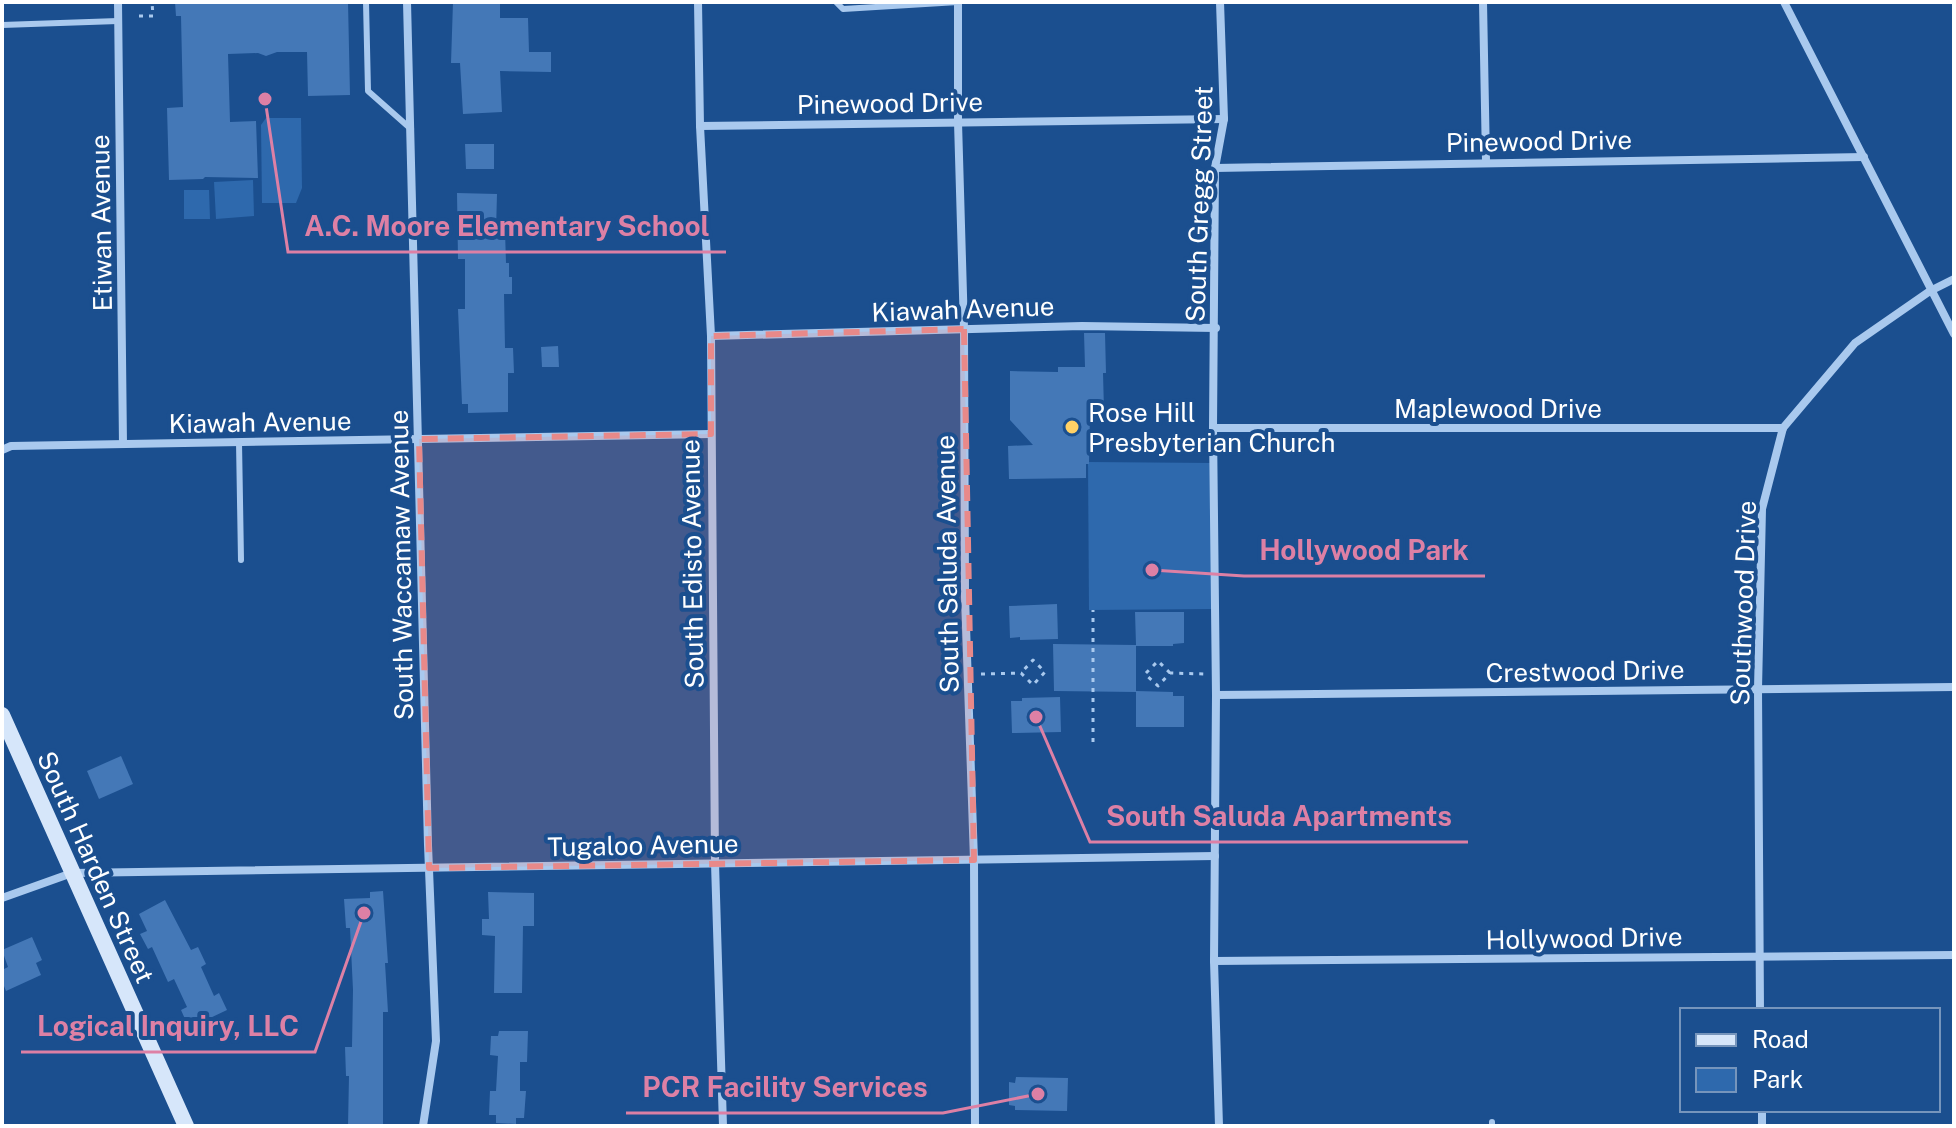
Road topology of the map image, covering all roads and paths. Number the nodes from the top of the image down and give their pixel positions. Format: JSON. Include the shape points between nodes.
{"nodes":[{"id":1,"x":118,"y":2,"type":"edge"},
{"id":2,"x":152,"y":2,"type":"edge"},
{"id":3,"x":366,"y":2,"type":"edge"},
{"id":4,"x":407,"y":2,"type":"edge"},
{"id":5,"x":698,"y":2,"type":"edge"},
{"id":6,"x":836,"y":2,"type":"edge"},
{"id":7,"x":958,"y":2,"type":"edge"},
{"id":8,"x":1220,"y":2,"type":"edge"},
{"id":9,"x":1483,"y":2,"type":"edge"},
{"id":10,"x":1784,"y":2,"type":"edge"},
{"id":11,"x":942,"y":3,"type":"edge"},
{"id":12,"x":139,"y":16,"type":"dead end"},
{"id":13,"x":118,"y":21,"type":"junction"},
{"id":14,"x":2,"y":25,"type":"edge"},
{"id":15,"x":1224,"y":119,"type":"junction"},
{"id":16,"x":958,"y":122,"type":"junction"},
{"id":17,"x":700,"y":126,"type":"junction"},
{"id":18,"x":411,"y":129,"type":"junction"},
{"id":19,"x":1864,"y":157,"type":"junction"},
{"id":20,"x":1486,"y":161,"type":"junction"},
{"id":21,"x":1215,"y":168,"type":"junction"},
{"id":22,"x":1954,"y":279,"type":"edge"},
{"id":23,"x":1930,"y":291,"type":"junction"},
{"id":24,"x":1216,"y":328,"type":"junction"},
{"id":25,"x":964,"y":329,"type":"junction"},
{"id":26,"x":1954,"y":334,"type":"edge"},
{"id":27,"x":711,"y":336,"type":"junction"},
{"id":28,"x":1213,"y":428,"type":"junction"},
{"id":29,"x":1783,"y":428,"type":"junction"},
{"id":30,"x":711,"y":434,"type":"junction"},
{"id":31,"x":419,"y":439,"type":"junction"},
{"id":32,"x":239,"y":442,"type":"junction"},
{"id":33,"x":123,"y":444,"type":"junction"},
{"id":34,"x":2,"y":450,"type":"edge"},
{"id":35,"x":241,"y":560,"type":"dead end"},
{"id":36,"x":1093,"y":610,"type":"dead end"},
{"id":37,"x":1021,"y":673,"type":"junction"},
{"id":38,"x":1170,"y":673,"type":"junction"},
{"id":39,"x":981,"y":674,"type":"dead end"},
{"id":40,"x":1216,"y":674,"type":"junction"},
{"id":41,"x":1954,"y":687,"type":"edge"},
{"id":42,"x":1758,"y":689,"type":"junction"},
{"id":43,"x":1216,"y":695,"type":"junction"},
{"id":44,"x":2,"y":715,"type":"edge"},
{"id":45,"x":1093,"y":742,"type":"dead end"},
{"id":46,"x":1215,"y":856,"type":"junction"},
{"id":47,"x":974,"y":860,"type":"junction"},
{"id":48,"x":715,"y":863,"type":"junction"},
{"id":49,"x":429,"y":868,"type":"junction"},
{"id":50,"x":72,"y":873,"type":"junction"},
{"id":51,"x":2,"y":898,"type":"edge"},
{"id":52,"x":1954,"y":955,"type":"edge"},
{"id":53,"x":1759,"y":957,"type":"junction"},
{"id":54,"x":1214,"y":961,"type":"junction"},
{"id":55,"x":1760,"y":1008,"type":"edge"},
{"id":56,"x":186,"y":1126,"type":"edge"},
{"id":57,"x":423,"y":1126,"type":"edge"},
{"id":58,"x":723,"y":1126,"type":"edge"},
{"id":59,"x":975,"y":1126,"type":"edge"},
{"id":60,"x":1219,"y":1126,"type":"edge"}],
"edges":[{"from":1,"to":13,"type":"street","name":"Etiwan Avenue"},
{"from":2,"to":12,"type":"path","via":[[153,16]]},
{"from":3,"to":18,"type":"lane","via":[[368,91]]},
{"from":4,"to":18,"type":"street","name":"South Waccamaw Avenue"},
{"from":5,"to":17,"type":"street","name":"South Edisto Avenue"},
{"from":6,"to":11,"type":"lane","via":[[843,9]]},
{"from":7,"to":11,"type":"lane"},
{"from":7,"to":16,"type":"street","name":"South Saluda Avenue"},
{"from":8,"to":15,"type":"street","name":"South Gregg Street"},
{"from":9,"to":20,"type":"street"},
{"from":10,"to":19,"type":"street"},
{"from":13,"to":14,"type":"lane"},
{"from":13,"to":33,"type":"street","name":"Etiwan Avenue"},
{"from":15,"to":16,"type":"street","name":"Pinewood Drive"},
{"from":15,"to":21,"type":"street","name":"South Gregg Street"},
{"from":16,"to":17,"type":"street","name":"Pinewood Drive"},
{"from":16,"to":25,"type":"street","name":"South Saluda Avenue"},
{"from":17,"to":27,"type":"street","name":"South Edisto Avenue"},
{"from":18,"to":31,"type":"street","name":"South Waccamaw Avenue"},
{"from":19,"to":20,"type":"street","name":"Pinewood Drive"},
{"from":19,"to":23,"type":"street"},
{"from":20,"to":21,"type":"street","name":"Pinewood Drive"},
{"from":21,"to":24,"type":"street","name":"South Gregg Street"},
{"from":22,"to":23,"type":"street","name":"Southwood Drive"},
{"from":23,"to":26,"type":"street"},
{"from":23,"to":29,"type":"street","name":"Southwood Drive","via":[[1855,343]]},
{"from":24,"to":25,"type":"street","name":"Kiawah Avenue"},
{"from":24,"to":28,"type":"street","name":"South Gregg Street"},
{"from":25,"to":27,"type":"street","name":"Kiawah Avenue"},
{"from":25,"to":47,"type":"street","name":"South Saluda Avenue","via":[[965,597]]},
{"from":27,"to":30,"type":"street","name":"South Edisto Avenue"},
{"from":28,"to":29,"type":"street","name":"Maplewood Drive"},
{"from":28,"to":40,"type":"street","name":"South Gregg Street"},
{"from":29,"to":42,"type":"street","name":"Southwood Drive","via":[[1762,509]]},
{"from":30,"to":31,"type":"street","name":"Kiawah Avenue"},
{"from":30,"to":48,"type":"street","name":"South Edisto Avenue"},
{"from":31,"to":32,"type":"street","name":"Kiawah Avenue"},
{"from":31,"to":49,"type":"street","name":"South Waccamaw Avenue"},
{"from":32,"to":33,"type":"street","name":"Kiawah Avenue"},
{"from":32,"to":35,"type":"lane"},
{"from":33,"to":34,"type":"street","name":"Kiawah Avenue"},
{"from":36,"to":45,"type":"path"},
{"from":37,"to":37,"type":"path","via":[[1033,685],[1045,672],[1033,660]]},
{"from":37,"to":39,"type":"path"},
{"from":38,"to":38,"type":"path","via":[[1158,686],[1145,674],[1158,661]]},
{"from":38,"to":40,"type":"path"},
{"from":40,"to":43,"type":"street","name":"South Gregg Street"},
{"from":41,"to":42,"type":"street","name":"Crestwood Drive"},
{"from":42,"to":43,"type":"street","name":"Crestwood Drive"},
{"from":42,"to":53,"type":"street","name":"Southwood Drive"},
{"from":43,"to":46,"type":"street","name":"South Gregg Street"},
{"from":44,"to":50,"type":"main road","name":"South Harden Street"},
{"from":46,"to":47,"type":"street","name":"Tugaloo Avenue"},
{"from":46,"to":54,"type":"street","name":"South Gregg Street"},
{"from":47,"to":48,"type":"street","name":"Tugaloo Avenue"},
{"from":47,"to":59,"type":"street","name":"South Saluda Avenue"},
{"from":48,"to":49,"type":"street","name":"Tugaloo Avenue"},
{"from":48,"to":58,"type":"street","name":"South Edisto Avenue"},
{"from":49,"to":50,"type":"street","name":"Tugaloo Avenue"},
{"from":49,"to":57,"type":"street","name":"South Waccamaw Avenue","via":[[436,1041]]},
{"from":50,"to":51,"type":"street","name":"Tugaloo Avenue"},
{"from":50,"to":56,"type":"main road","name":"South Harden Street"},
{"from":52,"to":53,"type":"street","name":"Hollywood Drive"},
{"from":53,"to":54,"type":"street","name":"Hollywood Drive"},
{"from":53,"to":55,"type":"street","name":"Southwood Drive"},
{"from":54,"to":60,"type":"street","name":"South Gregg Street"}]}
